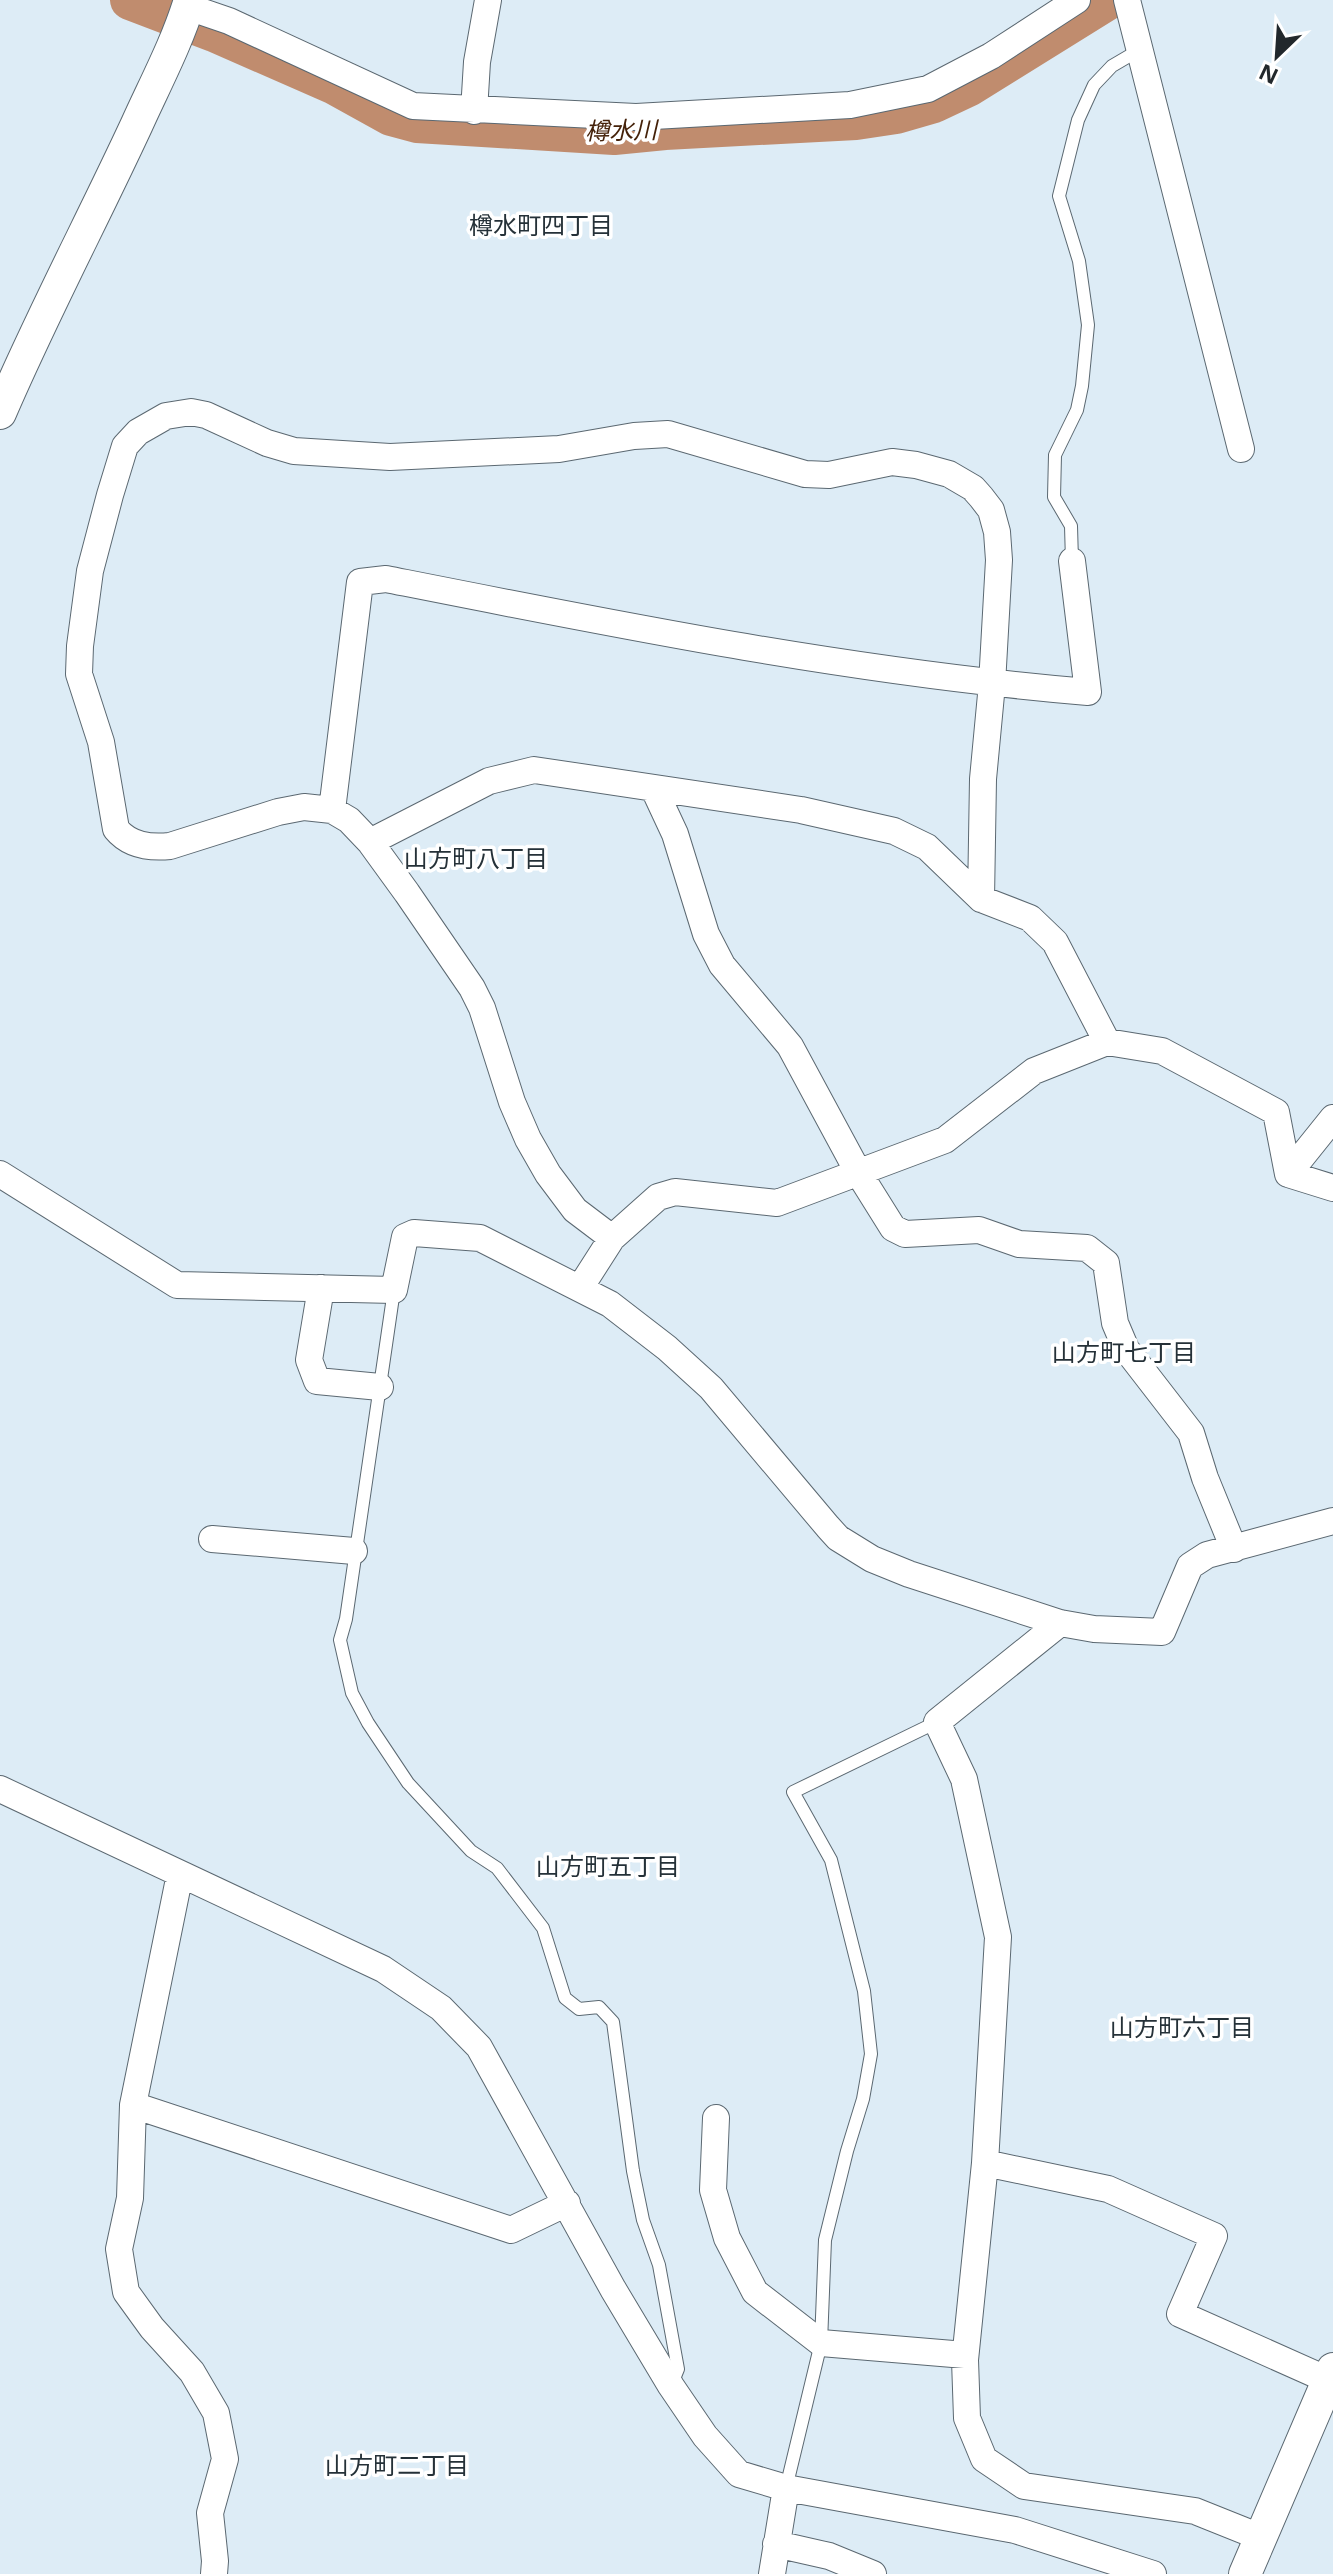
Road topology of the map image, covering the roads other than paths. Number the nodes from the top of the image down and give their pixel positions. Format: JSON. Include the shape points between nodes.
{"nodes":[{"id":1,"x":488,"y":0,"type":"edge"},
{"id":2,"x":1077,"y":0,"type":"edge"},
{"id":3,"x":184,"y":4,"type":"edge"},
{"id":4,"x":1128,"y":4,"type":"edge"},
{"id":5,"x":1141,"y":49,"type":"junction"},
{"id":6,"x":474,"y":111,"type":"junction"},
{"id":7,"x":0,"y":413,"type":"edge"},
{"id":8,"x":1241,"y":449,"type":"dead end"},
{"id":9,"x":1072,"y":561,"type":"joint"},
{"id":10,"x":992,"y":684,"type":"junction"},
{"id":11,"x":654,"y":789,"type":"junction"},
{"id":12,"x":332,"y":810,"type":"junction"},
{"id":13,"x":370,"y":842,"type":"junction"},
{"id":14,"x":981,"y":899,"type":"junction"},
{"id":15,"x":1107,"y":1042,"type":"junction"},
{"id":16,"x":1333,"y":1118,"type":"edge"},
{"id":17,"x":858,"y":1172,"type":"junction"},
{"id":18,"x":0,"y":1174,"type":"edge"},
{"id":19,"x":1288,"y":1174,"type":"junction"},
{"id":20,"x":1333,"y":1188,"type":"edge"},
{"id":21,"x":612,"y":1238,"type":"junction"},
{"id":22,"x":321,"y":1288,"type":"junction"},
{"id":23,"x":580,"y":1288,"type":"junction"},
{"id":24,"x":394,"y":1290,"type":"junction"},
{"id":25,"x":380,"y":1387,"type":"junction"},
{"id":26,"x":1333,"y":1521,"type":"edge"},
{"id":27,"x":212,"y":1539,"type":"dead end"},
{"id":28,"x":1234,"y":1549,"type":"junction"},
{"id":29,"x":354,"y":1551,"type":"junction"},
{"id":30,"x":1060,"y":1623,"type":"junction"},
{"id":31,"x":937,"y":1722,"type":"junction"},
{"id":32,"x":0,"y":1789,"type":"edge"},
{"id":33,"x":180,"y":1874,"type":"junction"},
{"id":34,"x":133,"y":2105,"type":"junction"},
{"id":35,"x":716,"y":2118,"type":"dead end"},
{"id":36,"x":985,"y":2163,"type":"junction"},
{"id":37,"x":567,"y":2203,"type":"junction"},
{"id":38,"x":821,"y":2343,"type":"junction"},
{"id":39,"x":965,"y":2355,"type":"junction"},
{"id":40,"x":1330,"y":2375,"type":"edge"},
{"id":41,"x":671,"y":2386,"type":"junction"},
{"id":42,"x":1024,"y":2486,"type":"junction"},
{"id":43,"x":786,"y":2488,"type":"junction"},
{"id":44,"x":1015,"y":2530,"type":"junction"},
{"id":45,"x":1260,"y":2537,"type":"junction"},
{"id":46,"x":776,"y":2544,"type":"junction"},
{"id":47,"x":214,"y":2574,"type":"edge"},
{"id":48,"x":772,"y":2574,"type":"edge"},
{"id":49,"x":873,"y":2574,"type":"edge"},
{"id":50,"x":1153,"y":2574,"type":"edge"},
{"id":51,"x":1245,"y":2574,"type":"edge"}],
"edges":[{"from":1,"to":6,"type":"street"},
{"from":2,"to":6,"type":"street","via":[[960,74],[890,99],[636,117]]},
{"from":3,"to":6,"type":"street","via":[[413,106]]},
{"from":3,"to":7,"type":"street","via":[[175,42]]},
{"from":4,"to":5,"type":"street"},
{"from":5,"to":8,"type":"street"},
{"from":5,"to":9,"type":"lane","via":[[1112,66],[1094,85],[1078,120],[1059,196],[1079,261],[1088,325],[1077,410],[1055,455],[1054,497],[1071,526]]},
{"from":9,"to":10,"type":"street","via":[[1088,692]]},
{"from":10,"to":12,"type":"street","via":[[683,637],[386,579],[360,582]]},
{"from":10,"to":12,"type":"street","via":[[997,532],[981,497],[936,470],[892,462],[829,475],[805,474],[668,434],[446,457],[310,453],[267,443],[198,413],[166,416],[125,446],[83,611],[79,674],[101,742],[116,829],[133,842],[155,848],[278,812],[304,807]]},
{"from":10,"to":14,"type":"street","via":[[983,779]]},
{"from":11,"to":13,"type":"street","via":[[534,770],[489,781]]},
{"from":11,"to":14,"type":"street","via":[[801,810],[906,835],[927,847]]},
{"from":11,"to":17,"type":"street","via":[[722,965],[790,1046]]},
{"from":12,"to":13,"type":"street"},
{"from":13,"to":21,"type":"street","via":[[472,988],[512,1102],[548,1174],[575,1210]]},
{"from":14,"to":15,"type":"street","via":[[1030,918],[1055,942]]},
{"from":15,"to":17,"type":"street","via":[[1034,1071],[945,1140]]},
{"from":15,"to":19,"type":"street","via":[[1162,1051],[1276,1112]]},
{"from":16,"to":19,"type":"street"},
{"from":17,"to":21,"type":"street","via":[[777,1203],[675,1192],[658,1197]]},
{"from":17,"to":28,"type":"street","via":[[893,1228],[905,1234],[979,1230],[1019,1244],[1087,1248],[1106,1263],[1115,1323],[1126,1349],[1191,1433]]},
{"from":18,"to":22,"type":"street","via":[[177,1285]]},
{"from":19,"to":20,"type":"street"},
{"from":21,"to":23,"type":"street"},
{"from":22,"to":24,"type":"street"},
{"from":22,"to":25,"type":"street","via":[[309,1360],[317,1381]]},
{"from":23,"to":24,"type":"street","via":[[480,1238],[414,1233],[405,1237]]},
{"from":23,"to":30,"type":"street","via":[[634,1321],[711,1388],[838,1538],[890,1567]]},
{"from":24,"to":25,"type":"lane"},
{"from":25,"to":29,"type":"lane"},
{"from":26,"to":28,"type":"street"},
{"from":27,"to":29,"type":"street"},
{"from":28,"to":30,"type":"street","via":[[1207,1555],[1190,1566],[1162,1632]]},
{"from":29,"to":41,"type":"lane","via":[[340,1640],[352,1693],[368,1723],[408,1783],[471,1851],[497,1868],[543,1928],[565,1998],[579,2009],[599,2007],[613,2022],[633,2171],[659,2265],[678,2369]]},
{"from":30,"to":31,"type":"street"},
{"from":31,"to":36,"type":"street","via":[[964,1779],[998,1937]]},
{"from":31,"to":38,"type":"lane","via":[[793,1792],[831,1860],[864,1991],[871,2054],[825,2240]]},
{"from":32,"to":33,"type":"street"},
{"from":33,"to":34,"type":"street"},
{"from":33,"to":37,"type":"street","via":[[383,1969],[441,2008],[479,2047]]},
{"from":34,"to":37,"type":"street","via":[[511,2230]]},
{"from":34,"to":47,"type":"street","via":[[130,2198],[119,2249],[126,2292],[192,2372],[216,2413],[225,2459],[210,2513]]},
{"from":35,"to":38,"type":"street","via":[[713,2190],[727,2238],[755,2292]]},
{"from":36,"to":39,"type":"street"},
{"from":36,"to":40,"type":"street","via":[[1108,2189],[1214,2236],[1180,2314]]},
{"from":37,"to":41,"type":"street"},
{"from":38,"to":39,"type":"street"},
{"from":38,"to":43,"type":"lane"},
{"from":39,"to":42,"type":"street","via":[[967,2418],[984,2459]]},
{"from":40,"to":45,"type":"street"},
{"from":41,"to":43,"type":"street","via":[[739,2474]]},
{"from":42,"to":44,"type":"street"},
{"from":42,"to":45,"type":"street","via":[[1195,2511]]},
{"from":43,"to":44,"type":"street"},
{"from":43,"to":46,"type":"street"},
{"from":44,"to":50,"type":"street"},
{"from":45,"to":51,"type":"street"},
{"from":46,"to":48,"type":"street"},
{"from":46,"to":49,"type":"street","via":[[829,2556]]}]}
